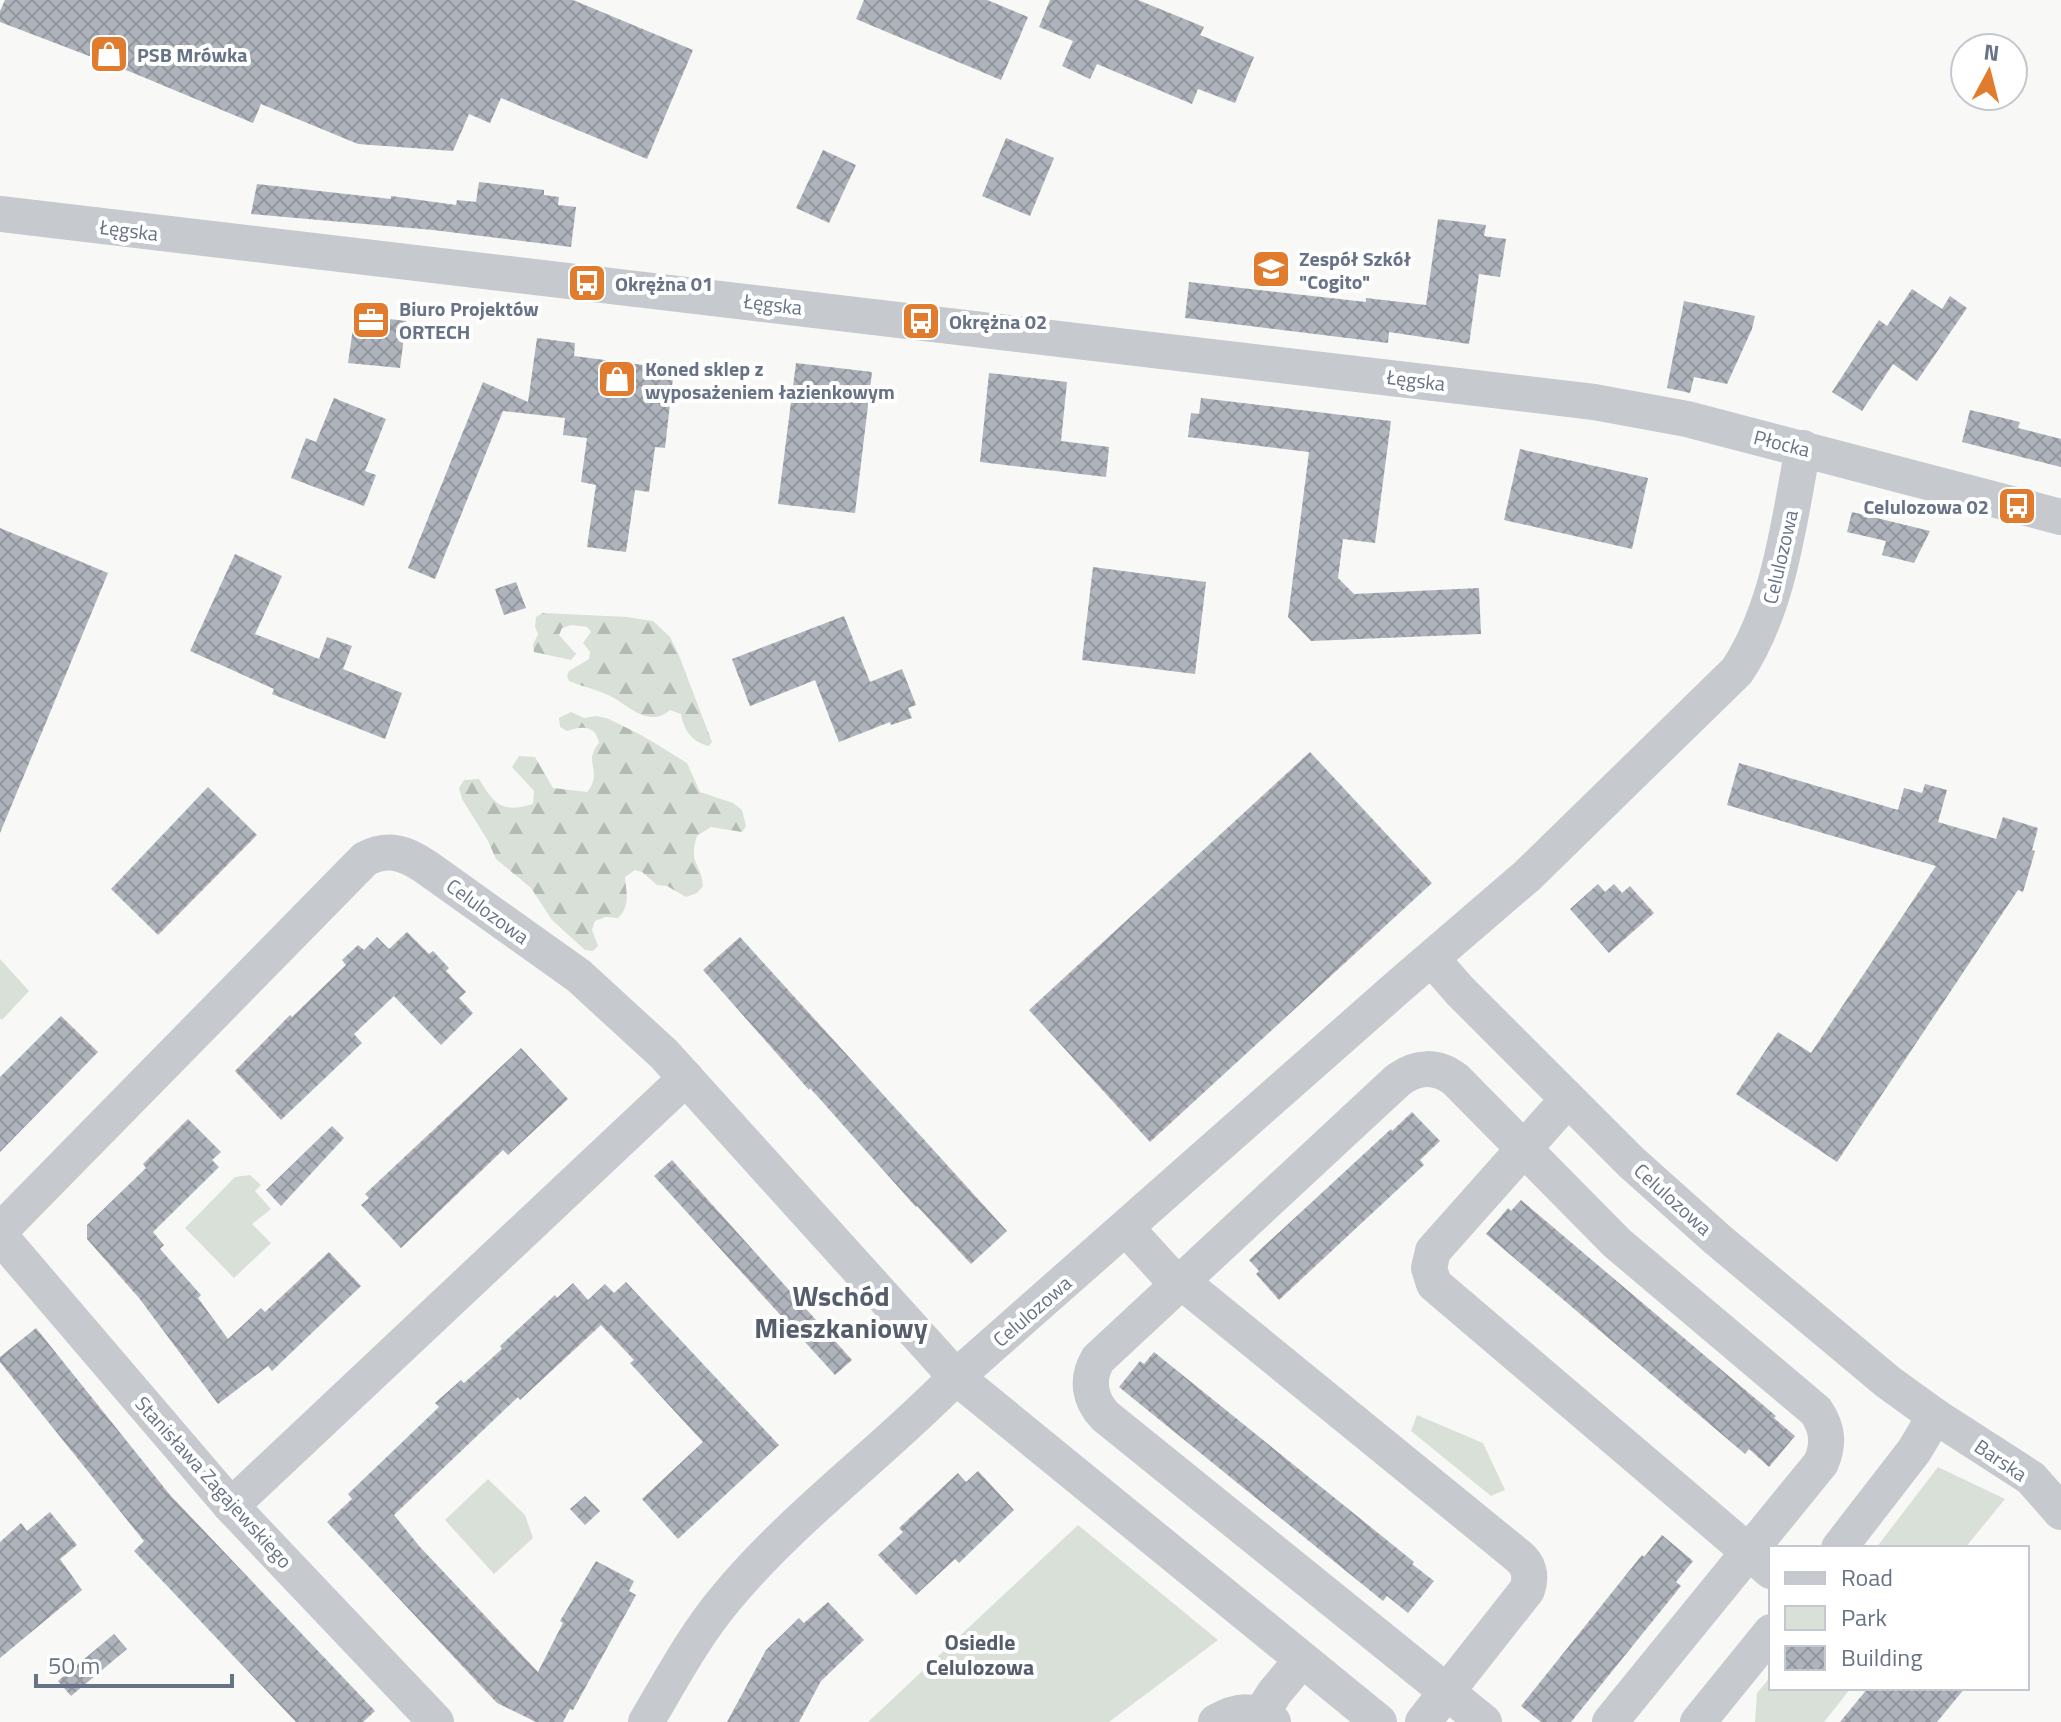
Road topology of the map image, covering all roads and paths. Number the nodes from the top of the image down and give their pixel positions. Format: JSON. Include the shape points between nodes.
{"nodes":[{"id":1,"x":0,"y":214,"type":"edge"},
{"id":2,"x":1498,"y":390,"type":"joint"},
{"id":3,"x":1803,"y":448,"type":"junction"},
{"id":4,"x":2061,"y":517,"type":"edge"},
{"id":5,"x":1432,"y":959,"type":"junction"},
{"id":6,"x":686,"y":1078,"type":"junction"},
{"id":7,"x":1568,"y":1099,"type":"junction"},
{"id":8,"x":1523,"y":1148,"type":"junction"},
{"id":9,"x":1126,"y":1228,"type":"junction"},
{"id":10,"x":0,"y":1233,"type":"edge"},
{"id":11,"x":1180,"y":1283,"type":"junction"},
{"id":12,"x":956,"y":1377,"type":"junction"},
{"id":13,"x":1935,"y":1416,"type":"junction"},
{"id":14,"x":231,"y":1506,"type":"junction"},
{"id":15,"x":2061,"y":1512,"type":"edge"},
{"id":16,"x":1770,"y":1546,"type":"edge"},
{"id":17,"x":1841,"y":1546,"type":"edge"},
{"id":18,"x":1760,"y":1562,"type":"edge"},
{"id":19,"x":1769,"y":1634,"type":"edge"},
{"id":20,"x":1302,"y":1660,"type":"junction"},
{"id":21,"x":1448,"y":1693,"type":"junction"},
{"id":22,"x":1267,"y":1718,"type":"edge"},
{"id":23,"x":436,"y":1722,"type":"edge"},
{"id":24,"x":646,"y":1722,"type":"edge"},
{"id":25,"x":1216,"y":1722,"type":"edge"},
{"id":26,"x":1379,"y":1722,"type":"edge"},
{"id":27,"x":1423,"y":1722,"type":"edge"},
{"id":28,"x":1484,"y":1722,"type":"edge"},
{"id":29,"x":1610,"y":1722,"type":"edge"},
{"id":30,"x":1698,"y":1722,"type":"edge"}],
"edges":[{"from":1,"to":2,"type":"street","name":"Łęgska"},
{"from":2,"to":3,"type":"street","name":"Płocka","via":[[1635,408]]},
{"from":3,"to":4,"type":"street","name":"Płocka"},
{"from":3,"to":5,"type":"street","name":"Celulozowa","via":[[1767,614],[1737,671],[1527,876]]},
{"from":5,"to":7,"type":"street","name":"Celulozowa"},
{"from":5,"to":9,"type":"street","name":"Celulozowa"},
{"from":6,"to":10,"type":"street","name":"Celulozowa","via":[[579,976],[409,856],[377,853],[365,859]]},
{"from":6,"to":12,"type":"street","name":"Celulozowa"},
{"from":6,"to":14,"type":"street"},
{"from":7,"to":8,"type":"street"},
{"from":7,"to":13,"type":"street","name":"Celulozowa","via":[[1631,1162],[1797,1308]]},
{"from":8,"to":11,"type":"street","via":[[1449,1074],[1414,1070]]},
{"from":8,"to":16,"type":"street","via":[[1617,1243],[1822,1420],[1827,1444],[1821,1463]]},
{"from":8,"to":18,"type":"street","via":[[1433,1251],[1429,1268],[1434,1284]]},
{"from":9,"to":11,"type":"street"},
{"from":9,"to":12,"type":"street","name":"Celulozowa"},
{"from":10,"to":14,"type":"street","name":"Stanisława Zagajewskiego"},
{"from":11,"to":21,"type":"street","via":[[1523,1560],[1530,1574],[1527,1590]]},
{"from":11,"to":21,"type":"street","via":[[1098,1359],[1090,1384],[1098,1409]]},
{"from":12,"to":20,"type":"street"},
{"from":12,"to":24,"type":"street","name":"Celulozowa","via":[[753,1568],[706,1625]]},
{"from":13,"to":15,"type":"street","name":"Barska","via":[[2031,1478]]},
{"from":13,"to":17,"type":"street"},
{"from":14,"to":23,"type":"street","name":"Stanisława Zagajewskiego"},
{"from":18,"to":29,"type":"street"},
{"from":19,"to":30,"type":"street"},
{"from":20,"to":22,"type":"street","via":[[1275,1692]]},
{"from":20,"to":26,"type":"street"},
{"from":21,"to":27,"type":"street"},
{"from":21,"to":28,"type":"street"},
{"from":22,"to":25,"type":"street","via":[[1244,1711]]}]}
